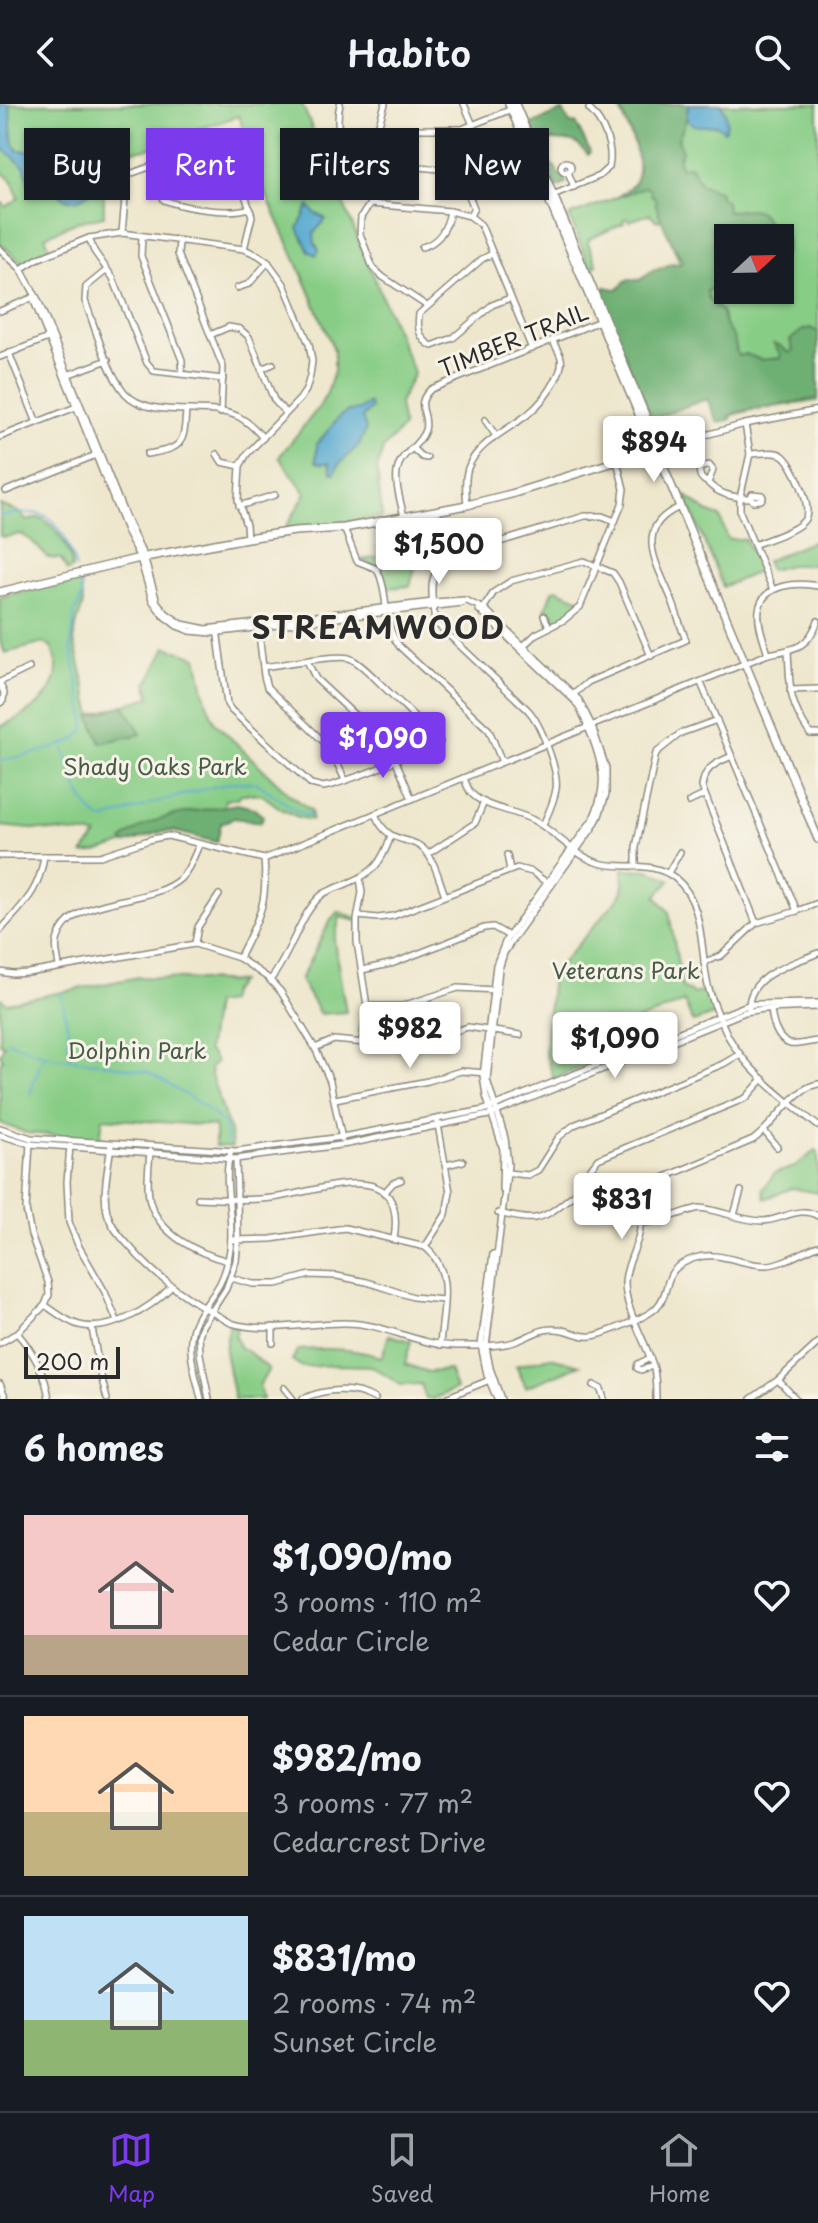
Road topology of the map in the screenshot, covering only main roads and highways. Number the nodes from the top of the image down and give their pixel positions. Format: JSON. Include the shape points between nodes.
{"nodes":[{"id":1,"x":513,"y":106,"type":"edge"},
{"id":2,"x":656,"y":449,"type":"junction"},
{"id":3,"x":0,"y":592,"type":"edge"},
{"id":4,"x":815,"y":824,"type":"edge"},
{"id":5,"x":818,"y":839,"type":"edge"}],
"edges":[{"from":1,"to":2,"type":"main road"},
{"from":2,"to":3,"type":"main road","via":[[467,505],[344,528],[247,538]]},
{"from":2,"to":4,"type":"main road"},
{"from":4,"to":5,"type":"main road"}]}
